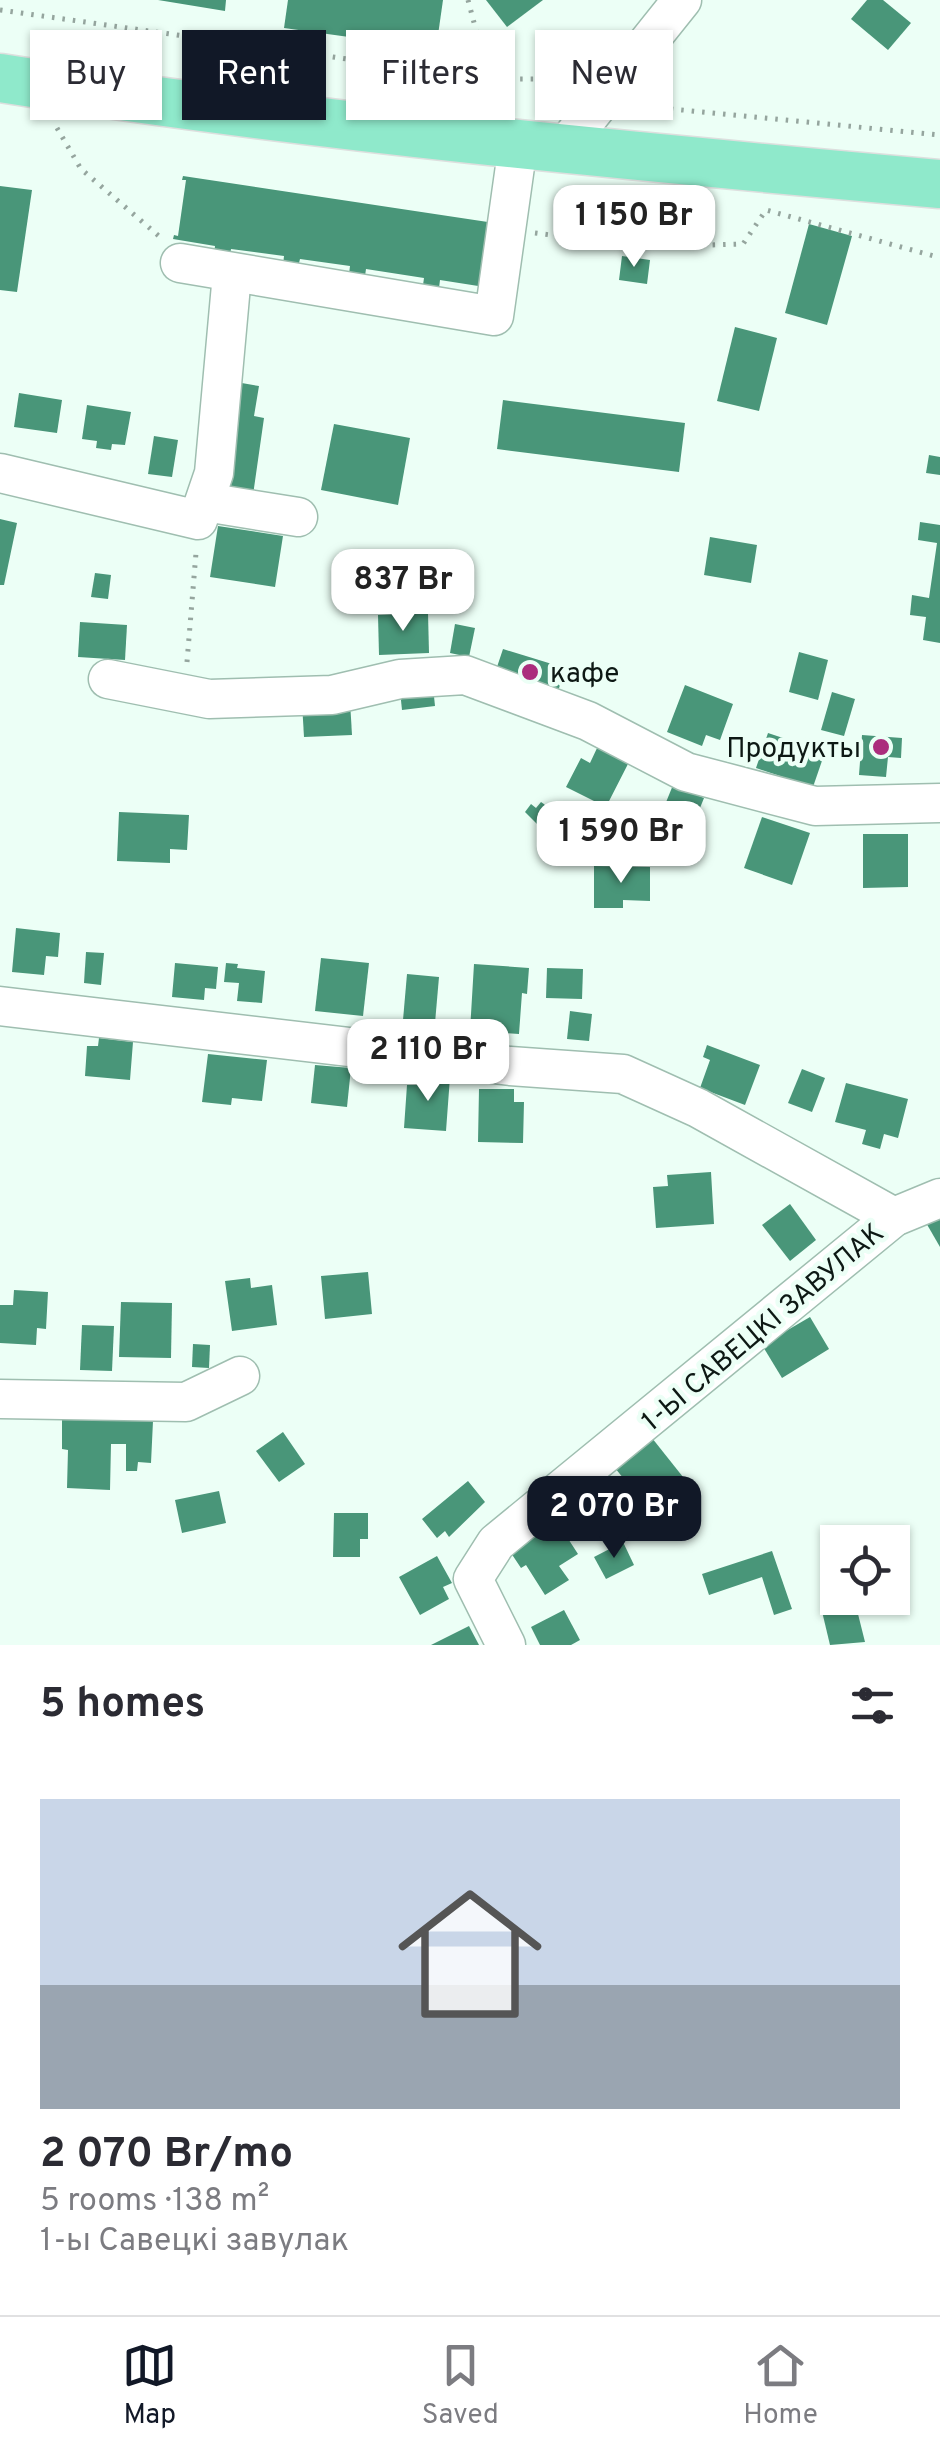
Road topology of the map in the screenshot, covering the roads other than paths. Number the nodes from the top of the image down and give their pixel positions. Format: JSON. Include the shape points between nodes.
{"nodes":[{"id":1,"x":682,"y":0,"type":"edge"},
{"id":2,"x":0,"y":78,"type":"edge"},
{"id":3,"x":540,"y":148,"type":"junction"},
{"id":4,"x":940,"y":184,"type":"edge"},
{"id":5,"x":180,"y":263,"type":"road end"},
{"id":6,"x":232,"y":274,"type":"junction"},
{"id":7,"x":0,"y":473,"type":"edge"},
{"id":8,"x":202,"y":511,"type":"junction"},
{"id":9,"x":298,"y":517,"type":"dead end"},
{"id":10,"x":108,"y":678,"type":"dead end"},
{"id":11,"x":940,"y":803,"type":"edge"},
{"id":12,"x":0,"y":1006,"type":"edge"},
{"id":13,"x":940,"y":1198,"type":"edge"},
{"id":14,"x":894,"y":1216,"type":"junction"},
{"id":15,"x":240,"y":1376,"type":"dead end"},
{"id":16,"x":0,"y":1399,"type":"edge"},
{"id":17,"x":506,"y":1645,"type":"edge"}],
"edges":[{"from":1,"to":3,"type":"street","via":[[605,94]]},
{"from":2,"to":3,"type":"main road"},
{"from":3,"to":4,"type":"main road"},
{"from":3,"to":6,"type":"street","via":[[508,229],[494,316]]},
{"from":5,"to":6,"type":"street"},
{"from":6,"to":8,"type":"street","via":[[214,473]]},
{"from":7,"to":8,"type":"street"},
{"from":8,"to":9,"type":"street"},
{"from":10,"to":11,"type":"street","via":[[208,699],[332,695],[400,679],[464,675],[588,721],[704,777],[815,806]]},
{"from":12,"to":14,"type":"street","via":[[622,1074],[698,1108]]},
{"from":13,"to":14,"type":"street","name":"1-Ы САВЕЦКІ ЗАВУЛАК"},
{"from":14,"to":17,"type":"street","name":"1-Ы САВЕЦКІ ЗАВУЛАК","via":[[496,1543],[473,1579]]},
{"from":15,"to":16,"type":"street","via":[[186,1402]]}]}
